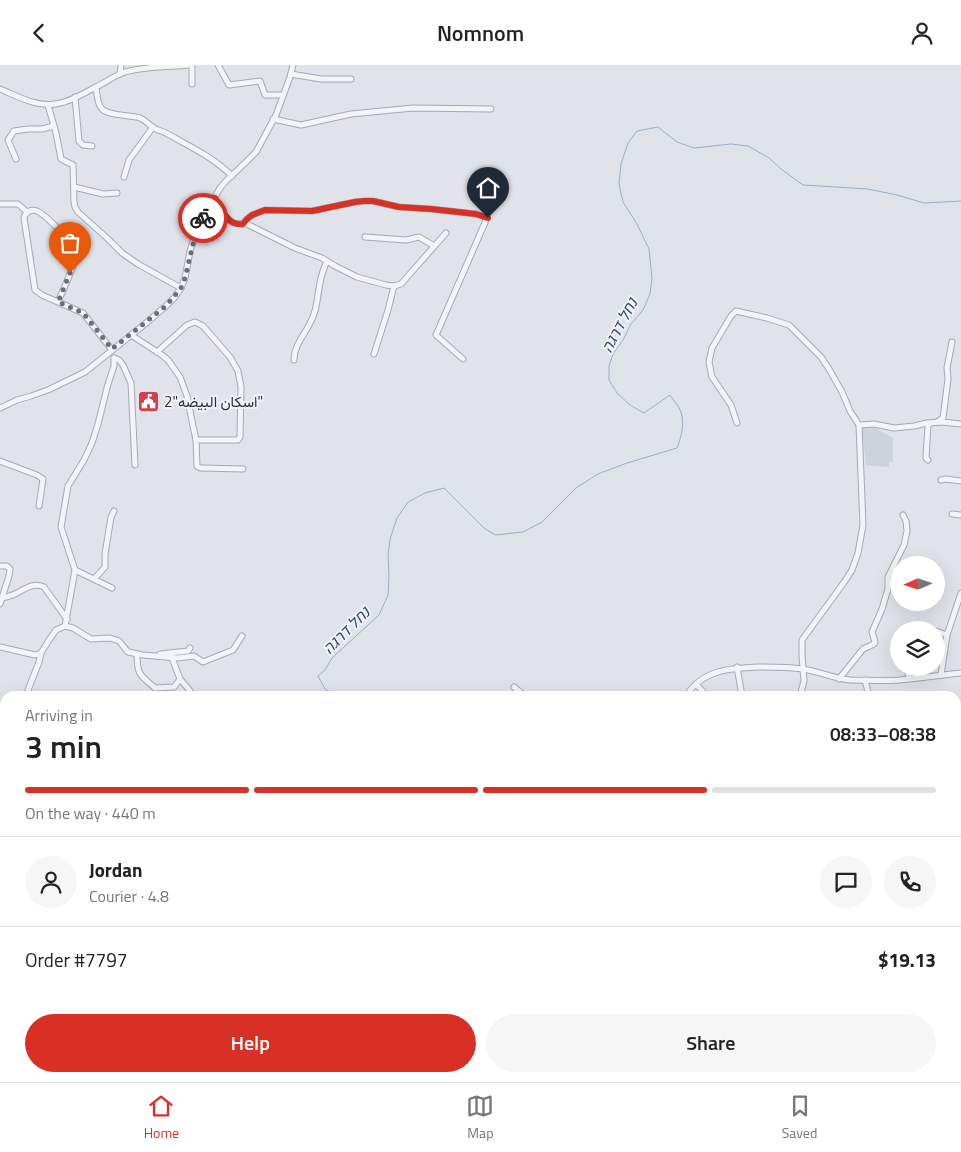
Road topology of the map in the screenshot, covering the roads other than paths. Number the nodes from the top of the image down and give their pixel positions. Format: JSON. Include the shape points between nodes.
{"nodes":[{"id":1,"x":121,"y":65,"type":"edge"},
{"id":2,"x":191,"y":65,"type":"edge"},
{"id":3,"x":218,"y":65,"type":"edge"},
{"id":4,"x":293,"y":65,"type":"edge"},
{"id":5,"x":120,"y":74,"type":"junction"},
{"id":6,"x":291,"y":74,"type":"junction"},
{"id":7,"x":351,"y":79,"type":"dead end"},
{"id":8,"x":192,"y":84,"type":"dead end"},
{"id":9,"x":96,"y":87,"type":"junction"},
{"id":10,"x":0,"y":89,"type":"edge"},
{"id":11,"x":283,"y":95,"type":"junction"},
{"id":12,"x":75,"y":97,"type":"junction"},
{"id":13,"x":48,"y":105,"type":"junction"},
{"id":14,"x":491,"y":109,"type":"dead end"},
{"id":15,"x":273,"y":119,"type":"junction"},
{"id":16,"x":54,"y":126,"type":"junction"},
{"id":17,"x":153,"y":127,"type":"junction"},
{"id":18,"x":92,"y":146,"type":"dead end"},
{"id":19,"x":16,"y":159,"type":"dead end"},
{"id":20,"x":232,"y":176,"type":"junction"},
{"id":21,"x":124,"y":177,"type":"dead end"},
{"id":22,"x":74,"y":187,"type":"junction"},
{"id":23,"x":117,"y":193,"type":"dead end"},
{"id":24,"x":215,"y":198,"type":"junction"},
{"id":25,"x":0,"y":204,"type":"edge"},
{"id":26,"x":26,"y":212,"type":"junction"},
{"id":27,"x":243,"y":224,"type":"junction"},
{"id":28,"x":446,"y":233,"type":"dead end"},
{"id":29,"x":364,"y":237,"type":"dead end"},
{"id":30,"x":434,"y":246,"type":"junction"},
{"id":31,"x":327,"y":261,"type":"junction"},
{"id":32,"x":394,"y":286,"type":"junction"},
{"id":33,"x":181,"y":288,"type":"junction"},
{"id":34,"x":58,"y":302,"type":"junction"},
{"id":35,"x":131,"y":335,"type":"junction"},
{"id":36,"x":952,"y":342,"type":"dead end"},
{"id":37,"x":112,"y":349,"type":"junction"},
{"id":38,"x":156,"y":352,"type":"junction"},
{"id":39,"x":374,"y":354,"type":"dead end"},
{"id":40,"x":463,"y":359,"type":"dead end"},
{"id":41,"x":294,"y":360,"type":"dead end"},
{"id":42,"x":0,"y":408,"type":"edge"},
{"id":43,"x":934,"y":422,"type":"junction"},
{"id":44,"x":737,"y":423,"type":"dead end"},
{"id":45,"x":961,"y":424,"type":"edge"},
{"id":46,"x":859,"y":425,"type":"junction"},
{"id":47,"x":196,"y":440,"type":"junction"},
{"id":48,"x":928,"y":460,"type":"dead end"},
{"id":49,"x":0,"y":461,"type":"edge"},
{"id":50,"x":135,"y":465,"type":"dead end"},
{"id":51,"x":243,"y":469,"type":"dead end"},
{"id":52,"x":941,"y":480,"type":"dead end"},
{"id":53,"x":961,"y":481,"type":"edge"},
{"id":54,"x":39,"y":506,"type":"dead end"},
{"id":55,"x":114,"y":511,"type":"dead end"},
{"id":56,"x":952,"y":513,"type":"dead end"},
{"id":57,"x":903,"y":515,"type":"dead end"},
{"id":58,"x":961,"y":515,"type":"edge"},
{"id":59,"x":0,"y":566,"type":"edge"},
{"id":60,"x":75,"y":570,"type":"junction"},
{"id":61,"x":94,"y":579,"type":"junction"},
{"id":62,"x":112,"y":588,"type":"dead end"},
{"id":63,"x":961,"y":593,"type":"edge"},
{"id":64,"x":2,"y":598,"type":"junction"},
{"id":65,"x":0,"y":605,"type":"edge"},
{"id":66,"x":67,"y":619,"type":"junction"},
{"id":67,"x":65,"y":626,"type":"junction"},
{"id":68,"x":947,"y":635,"type":"joint"},
{"id":69,"x":242,"y":636,"type":"dead end"},
{"id":70,"x":945,"y":646,"type":"edge"},
{"id":71,"x":0,"y":647,"type":"edge"},
{"id":72,"x":190,"y":648,"type":"dead end"},
{"id":73,"x":42,"y":653,"type":"junction"},
{"id":74,"x":140,"y":655,"type":"junction"},
{"id":75,"x":172,"y":658,"type":"junction"},
{"id":76,"x":737,"y":667,"type":"junction"},
{"id":77,"x":803,"y":669,"type":"junction"},
{"id":78,"x":961,"y":673,"type":"edge"},
{"id":79,"x":945,"y":675,"type":"edge"},
{"id":80,"x":908,"y":676,"type":"edge"},
{"id":81,"x":932,"y":676,"type":"edge"},
{"id":82,"x":180,"y":679,"type":"junction"},
{"id":83,"x":839,"y":679,"type":"junction"},
{"id":84,"x":909,"y":679,"type":"junction"},
{"id":85,"x":865,"y":680,"type":"junction"},
{"id":86,"x":696,"y":684,"type":"junction"},
{"id":87,"x":514,"y":687,"type":"dead end"},
{"id":88,"x":28,"y":689,"type":"dead end"},
{"id":89,"x":190,"y":691,"type":"edge"},
{"id":90,"x":519,"y":691,"type":"edge"},
{"id":91,"x":690,"y":691,"type":"edge"},
{"id":92,"x":702,"y":691,"type":"edge"},
{"id":93,"x":741,"y":691,"type":"edge"},
{"id":94,"x":801,"y":691,"type":"edge"},
{"id":95,"x":868,"y":691,"type":"edge"}],
"edges":[{"from":1,"to":5,"type":"street"},
{"from":2,"to":5,"type":"street","via":[[153,67]]},
{"from":2,"to":8,"type":"street"},
{"from":3,"to":11,"type":"street","via":[[229,85],[260,81],[265,95]]},
{"from":4,"to":6,"type":"street"},
{"from":5,"to":9,"type":"street"},
{"from":6,"to":7,"type":"street"},
{"from":6,"to":11,"type":"street"},
{"from":9,"to":12,"type":"street"},
{"from":9,"to":17,"type":"street","via":[[104,111],[142,118]]},
{"from":10,"to":13,"type":"street"},
{"from":11,"to":15,"type":"street"},
{"from":12,"to":13,"type":"street"},
{"from":12,"to":18,"type":"street","via":[[79,141]]},
{"from":13,"to":16,"type":"street"},
{"from":14,"to":15,"type":"street","via":[[404,109],[351,114],[301,125]]},
{"from":15,"to":20,"type":"street","via":[[256,152]]},
{"from":16,"to":19,"type":"street","via":[[14,131],[8,140]]},
{"from":16,"to":22,"type":"street","via":[[61,159],[73,165]]},
{"from":17,"to":20,"type":"street","via":[[213,159]]},
{"from":17,"to":21,"type":"street","via":[[129,160]]},
{"from":20,"to":24,"type":"street"},
{"from":22,"to":23,"type":"street","via":[[103,194]]},
{"from":22,"to":33,"type":"street","via":[[78,212],[122,253]]},
{"from":24,"to":27,"type":"street","via":[[228,220]]},
{"from":24,"to":33,"type":"street","via":[[197,229]]},
{"from":25,"to":26,"type":"street","via":[[18,204]]},
{"from":26,"to":34,"type":"street","via":[[24,218],[36,292]]},
{"from":26,"to":34,"type":"street","via":[[38,211],[69,239],[76,250],[76,258]]},
{"from":27,"to":31,"type":"street"},
{"from":27,"to":40,"type":"street","via":[[252,215],[265,210],[312,211],[364,201],[488,218],[436,335]]},
{"from":28,"to":30,"type":"street"},
{"from":29,"to":30,"type":"street","via":[[406,240],[419,237]]},
{"from":30,"to":32,"type":"street","via":[[401,284]]},
{"from":31,"to":32,"type":"street","via":[[357,277]]},
{"from":31,"to":41,"type":"street","via":[[315,310],[310,325],[294,350]]},
{"from":32,"to":39,"type":"street"},
{"from":33,"to":35,"type":"street","via":[[166,306]]},
{"from":34,"to":37,"type":"street","via":[[83,313]]},
{"from":35,"to":37,"type":"street"},
{"from":35,"to":38,"type":"street"},
{"from":36,"to":43,"type":"street","via":[[943,418]]},
{"from":37,"to":42,"type":"street","via":[[94,366],[67,381]]},
{"from":38,"to":47,"type":"street","via":[[180,377]]},
{"from":38,"to":47,"type":"street","via":[[187,325],[195,323],[203,326],[238,371],[241,387],[240,437],[235,441]]},
{"from":43,"to":45,"type":"street"},
{"from":43,"to":46,"type":"street","via":[[894,428]]},
{"from":43,"to":48,"type":"street","via":[[928,425]]},
{"from":44,"to":46,"type":"street","via":[[731,405],[712,377],[709,362],[712,348],[736,311],[789,325],[821,357]]},
{"from":46,"to":77,"type":"street","via":[[863,525],[858,553],[845,581],[804,637]]},
{"from":47,"to":51,"type":"street","via":[[197,465],[200,468]]},
{"from":49,"to":54,"type":"street","via":[[43,479]]},
{"from":50,"to":60,"type":"street","via":[[132,383],[123,365],[114,358],[92,443],[68,486],[61,527]]},
{"from":52,"to":53,"type":"street"},
{"from":55,"to":61,"type":"street","via":[[105,567]]},
{"from":56,"to":58,"type":"street"},
{"from":57,"to":83,"type":"street","via":[[907,531],[904,545],[888,577],[888,589],[872,631],[875,642],[863,649]]},
{"from":59,"to":64,"type":"street","via":[[10,569]]},
{"from":60,"to":61,"type":"street"},
{"from":60,"to":66,"type":"street"},
{"from":61,"to":62,"type":"street"},
{"from":63,"to":68,"type":"street"},
{"from":64,"to":65,"type":"street"},
{"from":64,"to":66,"type":"street","via":[[38,584],[44,587]]},
{"from":66,"to":67,"type":"street"},
{"from":67,"to":73,"type":"street","via":[[56,630]]},
{"from":67,"to":74,"type":"street","via":[[90,639],[119,641],[128,652]]},
{"from":68,"to":70,"type":"street"},
{"from":69,"to":75,"type":"street","via":[[233,650],[203,663],[194,656]]},
{"from":71,"to":73,"type":"street","via":[[35,655]]},
{"from":72,"to":74,"type":"street","via":[[188,651]]},
{"from":73,"to":88,"type":"street"},
{"from":74,"to":75,"type":"street"},
{"from":74,"to":82,"type":"street","via":[[139,672],[155,688],[174,687]]},
{"from":75,"to":82,"type":"street"},
{"from":76,"to":77,"type":"street"},
{"from":76,"to":86,"type":"street","via":[[709,675]]},
{"from":76,"to":93,"type":"street"},
{"from":77,"to":83,"type":"street"},
{"from":77,"to":94,"type":"street"},
{"from":78,"to":79,"type":"street"},
{"from":80,"to":84,"type":"street"},
{"from":81,"to":84,"type":"street"},
{"from":82,"to":89,"type":"street"},
{"from":83,"to":85,"type":"street"},
{"from":84,"to":85,"type":"street"},
{"from":85,"to":95,"type":"street"},
{"from":86,"to":91,"type":"street"},
{"from":86,"to":92,"type":"street"},
{"from":87,"to":90,"type":"street"}]}
